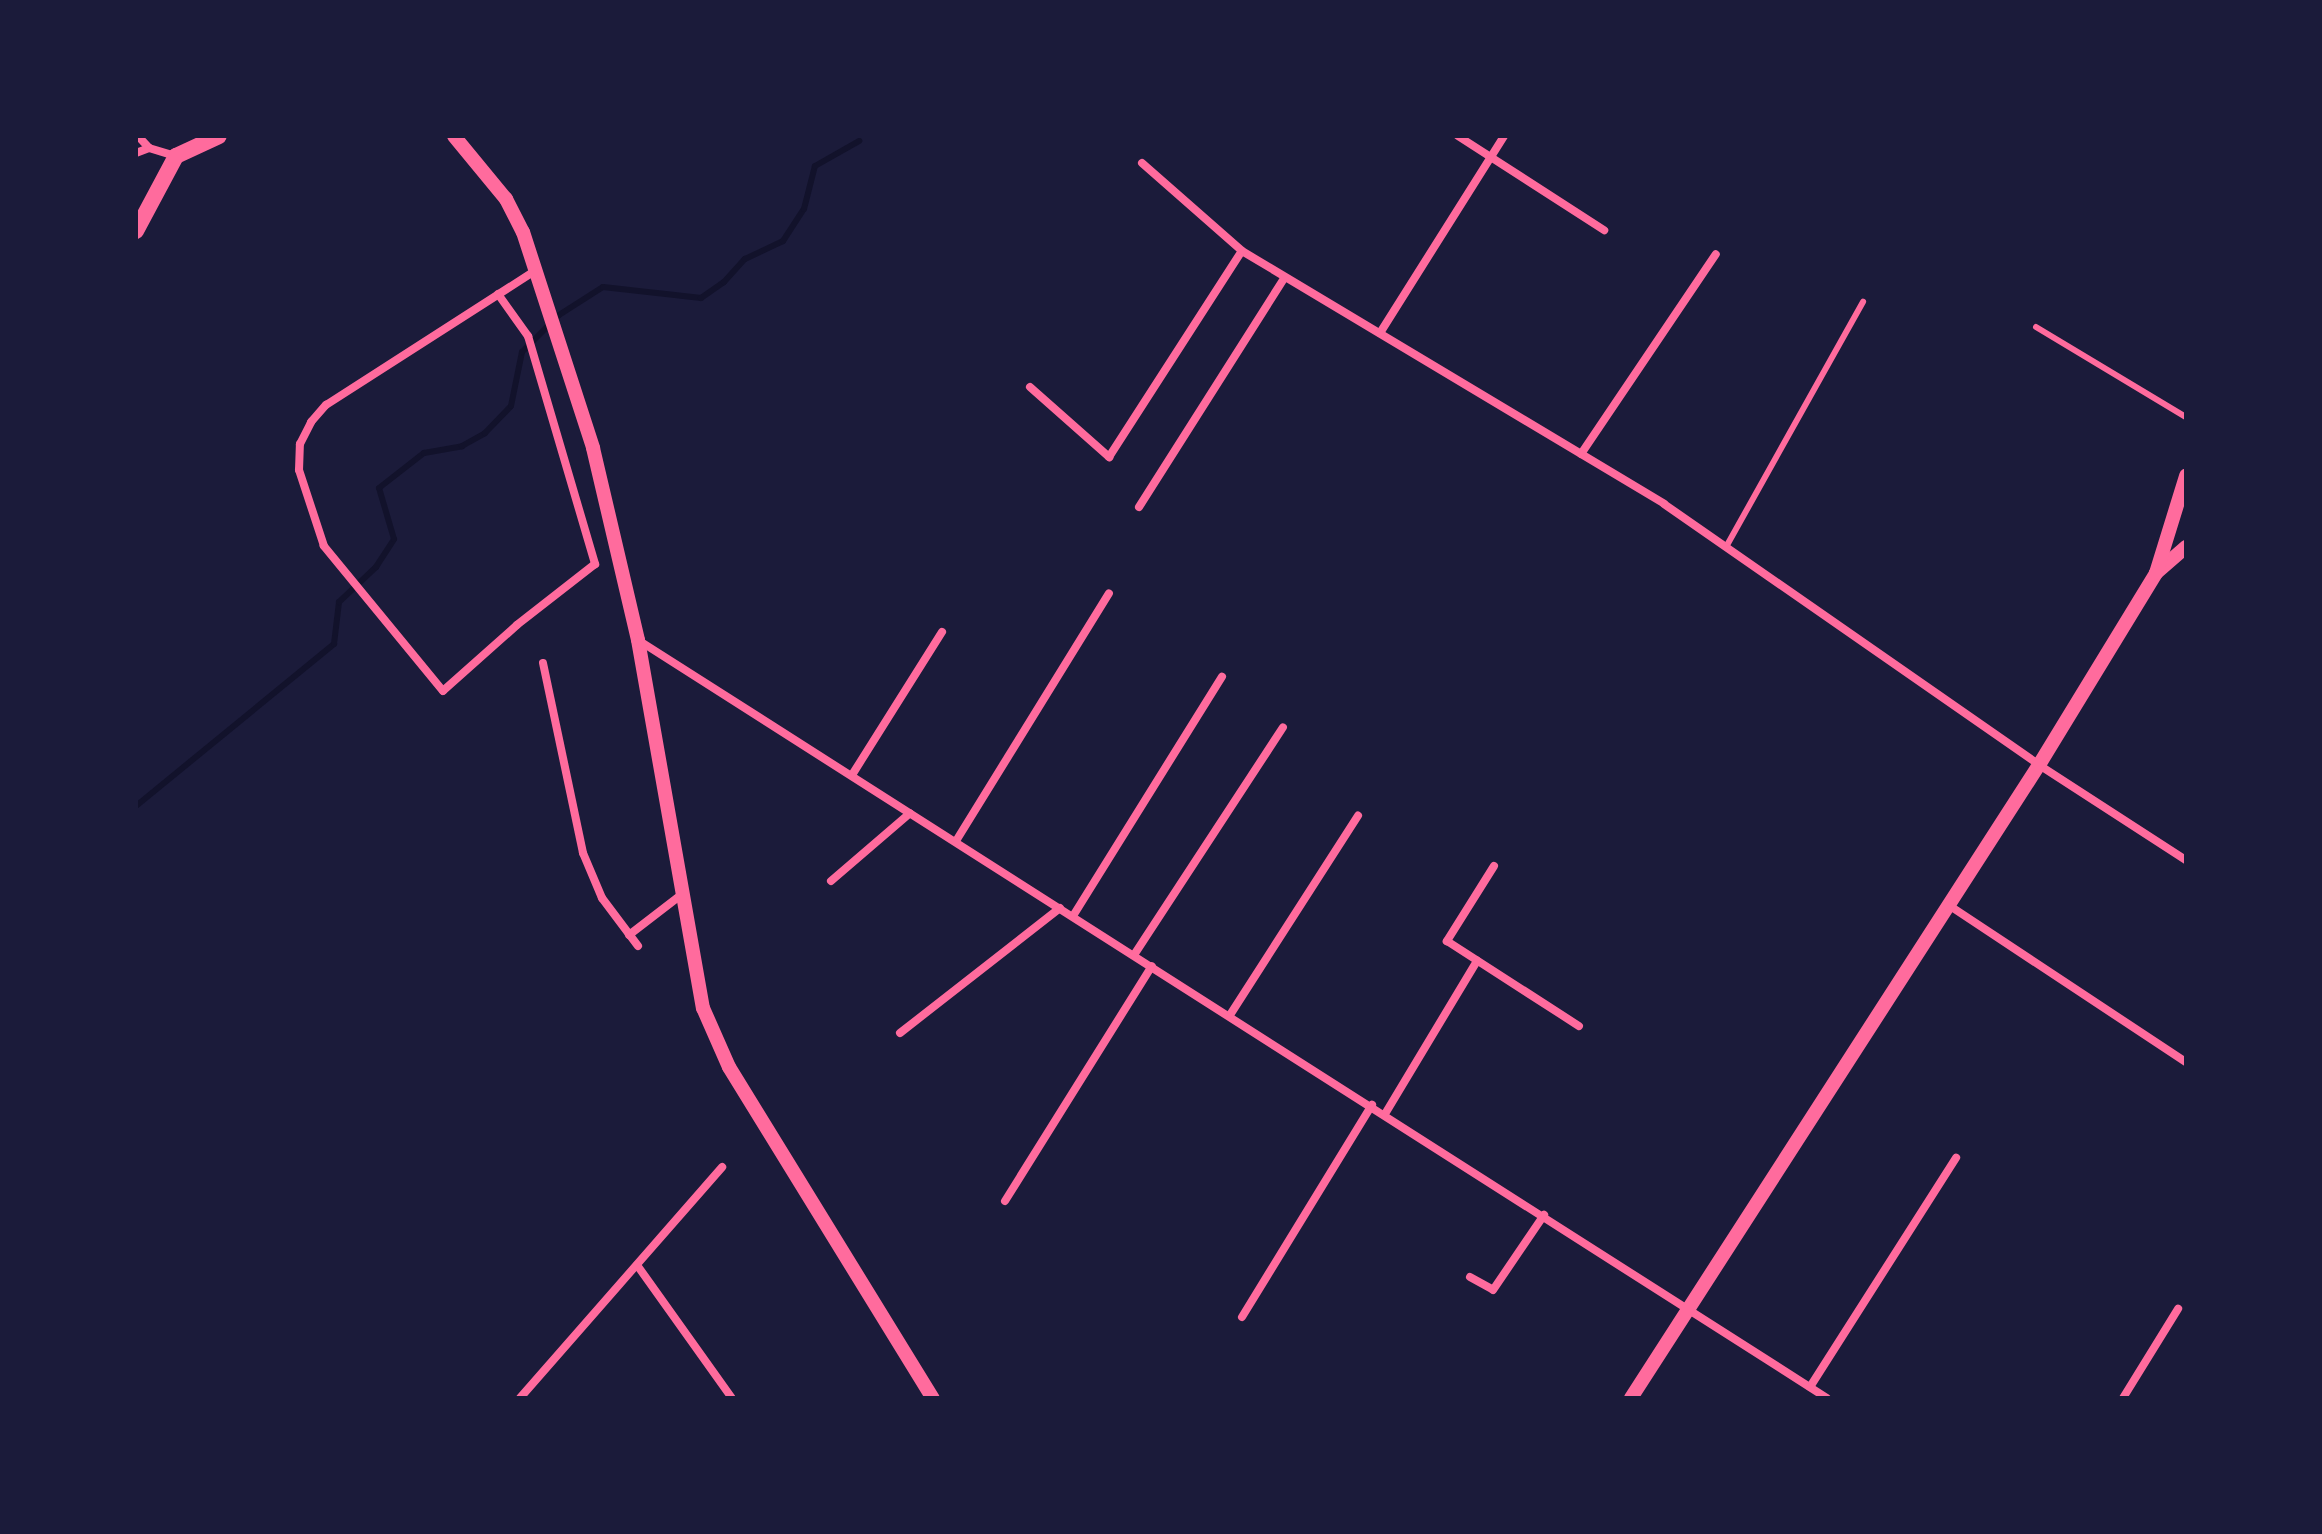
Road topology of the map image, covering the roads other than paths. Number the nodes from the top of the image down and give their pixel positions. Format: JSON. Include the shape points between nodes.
{"nodes":[{"id":1,"x":138,"y":136,"type":"edge"},
{"id":2,"x":219,"y":136,"type":"edge"},
{"id":3,"x":454,"y":136,"type":"edge"},
{"id":4,"x":1458,"y":136,"type":"edge"},
{"id":5,"x":1504,"y":136,"type":"edge"},
{"id":6,"x":149,"y":148,"type":"junction"},
{"id":7,"x":136,"y":153,"type":"edge"},
{"id":8,"x":176,"y":156,"type":"junction"},
{"id":9,"x":1491,"y":157,"type":"junction"},
{"id":10,"x":1142,"y":163,"type":"dead end"},
{"id":11,"x":1604,"y":230,"type":"dead end"},
{"id":12,"x":136,"y":231,"type":"edge"},
{"id":13,"x":1242,"y":251,"type":"junction"},
{"id":14,"x":1716,"y":254,"type":"dead end"},
{"id":15,"x":537,"y":269,"type":"junction"},
{"id":16,"x":1285,"y":277,"type":"junction"},
{"id":17,"x":498,"y":294,"type":"junction"},
{"id":18,"x":1863,"y":302,"type":"dead end"},
{"id":19,"x":2036,"y":327,"type":"dead end"},
{"id":20,"x":1380,"y":333,"type":"junction"},
{"id":21,"x":1030,"y":387,"type":"dead end"},
{"id":22,"x":2186,"y":417,"type":"edge"},
{"id":23,"x":1581,"y":454,"type":"junction"},
{"id":24,"x":2185,"y":483,"type":"edge"},
{"id":25,"x":1139,"y":507,"type":"dead end"},
{"id":26,"x":1726,"y":547,"type":"junction"},
{"id":27,"x":2186,"y":547,"type":"edge"},
{"id":28,"x":2156,"y":573,"type":"junction"},
{"id":29,"x":1109,"y":593,"type":"dead end"},
{"id":30,"x":942,"y":632,"type":"dead end"},
{"id":31,"x":638,"y":640,"type":"junction"},
{"id":32,"x":543,"y":663,"type":"dead end"},
{"id":33,"x":1222,"y":677,"type":"dead end"},
{"id":34,"x":1283,"y":727,"type":"dead end"},
{"id":35,"x":2039,"y":765,"type":"junction"},
{"id":36,"x":852,"y":775,"type":"junction"},
{"id":37,"x":910,"y":813,"type":"junction"},
{"id":38,"x":1358,"y":816,"type":"dead end"},
{"id":39,"x":956,"y":841,"type":"junction"},
{"id":40,"x":2186,"y":860,"type":"edge"},
{"id":41,"x":1494,"y":866,"type":"dead end"},
{"id":42,"x":831,"y":881,"type":"dead end"},
{"id":43,"x":681,"y":895,"type":"junction"},
{"id":44,"x":1947,"y":904,"type":"junction"},
{"id":45,"x":1060,"y":908,"type":"junction"},
{"id":46,"x":1073,"y":916,"type":"junction"},
{"id":47,"x":629,"y":935,"type":"junction"},
{"id":48,"x":638,"y":946,"type":"dead end"},
{"id":49,"x":1134,"y":955,"type":"junction"},
{"id":50,"x":1477,"y":961,"type":"junction"},
{"id":51,"x":1152,"y":966,"type":"junction"},
{"id":52,"x":1230,"y":1015,"type":"junction"},
{"id":53,"x":1579,"y":1026,"type":"dead end"},
{"id":54,"x":900,"y":1033,"type":"dead end"},
{"id":55,"x":2186,"y":1062,"type":"edge"},
{"id":56,"x":1372,"y":1105,"type":"junction"},
{"id":57,"x":1385,"y":1114,"type":"junction"},
{"id":58,"x":1956,"y":1158,"type":"dead end"},
{"id":59,"x":722,"y":1167,"type":"dead end"},
{"id":60,"x":1005,"y":1201,"type":"dead end"},
{"id":61,"x":1544,"y":1215,"type":"junction"},
{"id":62,"x":637,"y":1265,"type":"junction"},
{"id":63,"x":1470,"y":1277,"type":"dead end"},
{"id":64,"x":1690,"y":1308,"type":"junction"},
{"id":65,"x":2178,"y":1309,"type":"dead end"},
{"id":66,"x":1242,"y":1317,"type":"dead end"},
{"id":67,"x":1810,"y":1387,"type":"junction"},
{"id":68,"x":520,"y":1398,"type":"edge"},
{"id":69,"x":732,"y":1398,"type":"edge"},
{"id":70,"x":933,"y":1398,"type":"edge"},
{"id":71,"x":1631,"y":1398,"type":"edge"},
{"id":72,"x":1827,"y":1398,"type":"edge"},
{"id":73,"x":2123,"y":1398,"type":"edge"}],
"edges":[{"from":1,"to":6,"type":"street"},
{"from":2,"to":8,"type":"main road"},
{"from":3,"to":15,"type":"street","via":[[506,199]]},
{"from":4,"to":9,"type":"street"},
{"from":5,"to":9,"type":"street"},
{"from":6,"to":7,"type":"street"},
{"from":6,"to":8,"type":"street"},
{"from":8,"to":12,"type":"main road"},
{"from":9,"to":11,"type":"street"},
{"from":9,"to":20,"type":"street"},
{"from":10,"to":13,"type":"street"},
{"from":13,"to":16,"type":"street"},
{"from":13,"to":21,"type":"street","via":[[1109,457]]},
{"from":14,"to":23,"type":"street"},
{"from":15,"to":17,"type":"street"},
{"from":15,"to":31,"type":"street","via":[[593,448]]},
{"from":16,"to":20,"type":"street"},
{"from":16,"to":25,"type":"street"},
{"from":17,"to":17,"type":"street","via":[[528,336],[595,564],[443,691],[324,546],[299,470],[300,444],[326,405]]},
{"from":18,"to":26,"type":"lane"},
{"from":19,"to":22,"type":"lane"},
{"from":20,"to":23,"type":"street"},
{"from":23,"to":26,"type":"street"},
{"from":24,"to":28,"type":"street"},
{"from":26,"to":35,"type":"street"},
{"from":27,"to":28,"type":"street"},
{"from":28,"to":35,"type":"street"},
{"from":29,"to":39,"type":"street"},
{"from":30,"to":36,"type":"street"},
{"from":31,"to":36,"type":"street"},
{"from":31,"to":43,"type":"street"},
{"from":32,"to":47,"type":"street","via":[[583,853],[602,898]]},
{"from":33,"to":46,"type":"street"},
{"from":34,"to":49,"type":"street"},
{"from":35,"to":40,"type":"street"},
{"from":35,"to":44,"type":"street"},
{"from":36,"to":37,"type":"street"},
{"from":37,"to":39,"type":"street"},
{"from":37,"to":42,"type":"street"},
{"from":38,"to":52,"type":"street"},
{"from":39,"to":45,"type":"street"},
{"from":41,"to":50,"type":"street","via":[[1447,941]]},
{"from":43,"to":47,"type":"street"},
{"from":43,"to":70,"type":"street","via":[[703,1008],[729,1067]]},
{"from":44,"to":55,"type":"street"},
{"from":44,"to":64,"type":"street"},
{"from":45,"to":46,"type":"street"},
{"from":45,"to":54,"type":"street"},
{"from":46,"to":49,"type":"street"},
{"from":47,"to":48,"type":"street"},
{"from":49,"to":51,"type":"street"},
{"from":50,"to":53,"type":"street"},
{"from":50,"to":57,"type":"street"},
{"from":51,"to":52,"type":"street"},
{"from":51,"to":60,"type":"street"},
{"from":52,"to":56,"type":"street"},
{"from":56,"to":57,"type":"street"},
{"from":56,"to":66,"type":"street"},
{"from":57,"to":61,"type":"street"},
{"from":58,"to":67,"type":"street"},
{"from":59,"to":62,"type":"street"},
{"from":61,"to":63,"type":"street","via":[[1493,1290]]},
{"from":61,"to":64,"type":"street"},
{"from":62,"to":68,"type":"street"},
{"from":62,"to":69,"type":"street"},
{"from":64,"to":67,"type":"street"},
{"from":64,"to":71,"type":"street"},
{"from":65,"to":73,"type":"street"},
{"from":67,"to":72,"type":"street"}]}
